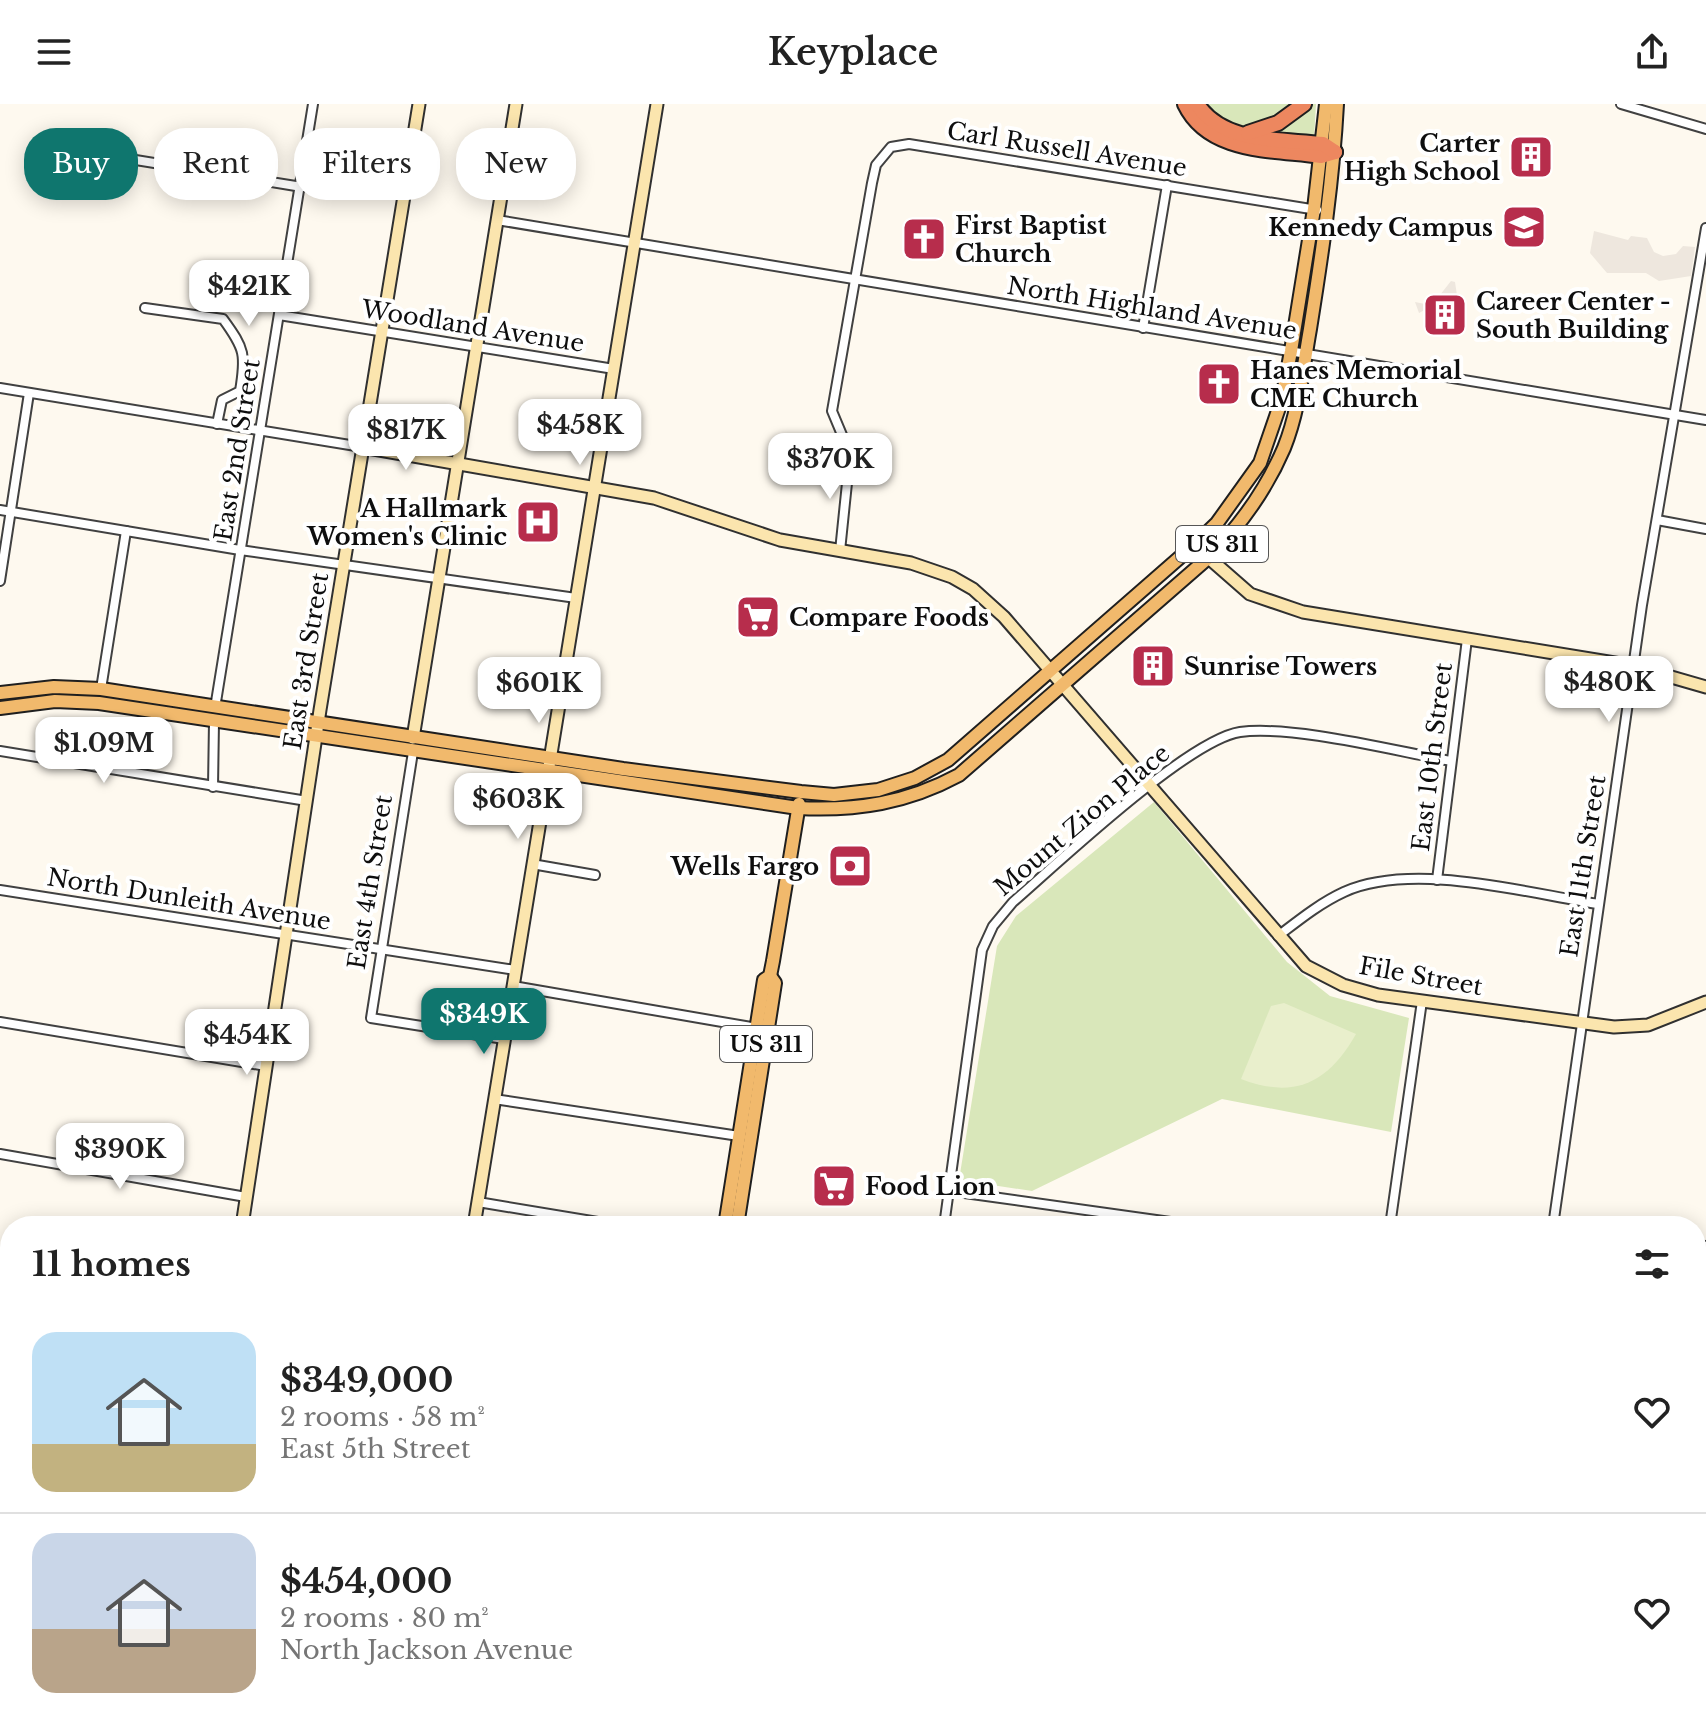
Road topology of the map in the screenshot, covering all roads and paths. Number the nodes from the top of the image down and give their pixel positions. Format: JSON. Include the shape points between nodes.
{"nodes":[{"id":1,"x":313,"y":104,"type":"edge"},
{"id":2,"x":419,"y":104,"type":"edge"},
{"id":3,"x":516,"y":104,"type":"edge"},
{"id":4,"x":657,"y":104,"type":"edge"},
{"id":5,"x":1185,"y":104,"type":"edge"},
{"id":6,"x":1197,"y":104,"type":"edge"},
{"id":7,"x":1304,"y":104,"type":"edge"},
{"id":8,"x":1326,"y":104,"type":"edge"},
{"id":9,"x":1337,"y":104,"type":"edge"},
{"id":10,"x":1621,"y":104,"type":"edge"},
{"id":11,"x":310,"y":128,"type":"edge"},
{"id":12,"x":1706,"y":129,"type":"edge"},
{"id":13,"x":1242,"y":134,"type":"junction"},
{"id":14,"x":1326,"y":151,"type":"junction"},
{"id":15,"x":138,"y":160,"type":"edge"},
{"id":16,"x":1167,"y":185,"type":"junction"},
{"id":17,"x":294,"y":186,"type":"edge"},
{"id":18,"x":300,"y":200,"type":"edge"},
{"id":19,"x":1314,"y":209,"type":"junction"},
{"id":20,"x":1329,"y":212,"type":"junction"},
{"id":21,"x":497,"y":220,"type":"junction"},
{"id":22,"x":1706,"y":228,"type":"edge"},
{"id":23,"x":635,"y":244,"type":"junction"},
{"id":24,"x":1702,"y":274,"type":"edge"},
{"id":25,"x":854,"y":280,"type":"junction"},
{"id":26,"x":145,"y":308,"type":"dead end"},
{"id":27,"x":279,"y":315,"type":"junction"},
{"id":28,"x":1143,"y":328,"type":"junction"},
{"id":29,"x":381,"y":331,"type":"junction"},
{"id":30,"x":475,"y":346,"type":"junction"},
{"id":31,"x":1291,"y":351,"type":"junction"},
{"id":32,"x":1306,"y":353,"type":"junction"},
{"id":33,"x":614,"y":369,"type":"junction"},
{"id":34,"x":0,"y":388,"type":"edge"},
{"id":35,"x":29,"y":393,"type":"junction"},
{"id":36,"x":1676,"y":415,"type":"junction"},
{"id":37,"x":1706,"y":420,"type":"edge"},
{"id":38,"x":217,"y":424,"type":"junction"},
{"id":39,"x":261,"y":430,"type":"junction"},
{"id":40,"x":362,"y":447,"type":"junction"},
{"id":41,"x":456,"y":463,"type":"junction"},
{"id":42,"x":595,"y":486,"type":"junction"},
{"id":43,"x":0,"y":510,"type":"edge"},
{"id":44,"x":11,"y":512,"type":"junction"},
{"id":45,"x":1657,"y":520,"type":"junction"},
{"id":46,"x":1706,"y":529,"type":"edge"},
{"id":47,"x":126,"y":531,"type":"junction"},
{"id":48,"x":1194,"y":545,"type":"junction"},
{"id":49,"x":240,"y":550,"type":"junction"},
{"id":50,"x":840,"y":551,"type":"junction"},
{"id":51,"x":1208,"y":558,"type":"junction"},
{"id":52,"x":343,"y":564,"type":"junction"},
{"id":53,"x":439,"y":578,"type":"junction"},
{"id":54,"x":0,"y":581,"type":"edge"},
{"id":55,"x":576,"y":598,"type":"junction"},
{"id":56,"x":1467,"y":639,"type":"junction"},
{"id":57,"x":1633,"y":666,"type":"junction"},
{"id":58,"x":1052,"y":670,"type":"junction"},
{"id":59,"x":1064,"y":684,"type":"junction"},
{"id":60,"x":1706,"y":687,"type":"edge"},
{"id":61,"x":101,"y":689,"type":"junction"},
{"id":62,"x":0,"y":693,"type":"edge"},
{"id":63,"x":0,"y":708,"type":"edge"},
{"id":64,"x":215,"y":708,"type":"junction"},
{"id":65,"x":214,"y":722,"type":"junction"},
{"id":66,"x":318,"y":724,"type":"junction"},
{"id":67,"x":317,"y":738,"type":"junction"},
{"id":68,"x":413,"y":738,"type":"junction"},
{"id":69,"x":0,"y":751,"type":"edge"},
{"id":70,"x":413,"y":752,"type":"junction"},
{"id":71,"x":552,"y":759,"type":"junction"},
{"id":72,"x":1451,"y":761,"type":"junction"},
{"id":73,"x":548,"y":773,"type":"junction"},
{"id":74,"x":1153,"y":785,"type":"junction"},
{"id":75,"x":213,"y":787,"type":"junction"},
{"id":76,"x":801,"y":792,"type":"junction"},
{"id":77,"x":307,"y":801,"type":"junction"},
{"id":78,"x":798,"y":808,"type":"junction"},
{"id":79,"x":532,"y":864,"type":"junction"},
{"id":80,"x":595,"y":875,"type":"dead end"},
{"id":81,"x":1437,"y":880,"type":"junction"},
{"id":82,"x":0,"y":890,"type":"edge"},
{"id":83,"x":1598,"y":904,"type":"junction"},
{"id":84,"x":287,"y":934,"type":"junction"},
{"id":85,"x":1278,"y":936,"type":"junction"},
{"id":86,"x":383,"y":949,"type":"junction"},
{"id":87,"x":515,"y":970,"type":"junction"},
{"id":88,"x":770,"y":976,"type":"junction"},
{"id":89,"x":513,"y":986,"type":"junction"},
{"id":90,"x":1422,"y":1001,"type":"junction"},
{"id":91,"x":1706,"y":1002,"type":"edge"},
{"id":92,"x":0,"y":1022,"type":"edge"},
{"id":93,"x":1579,"y":1024,"type":"junction"},
{"id":94,"x":757,"y":1028,"type":"junction"},
{"id":95,"x":504,"y":1039,"type":"junction"},
{"id":96,"x":266,"y":1066,"type":"junction"},
{"id":97,"x":494,"y":1099,"type":"junction"},
{"id":98,"x":739,"y":1136,"type":"junction"},
{"id":99,"x":0,"y":1154,"type":"edge"},
{"id":100,"x":950,"y":1191,"type":"junction"},
{"id":101,"x":246,"y":1197,"type":"junction"},
{"id":102,"x":478,"y":1202,"type":"junction"},
{"id":103,"x":243,"y":1216,"type":"edge"},
{"id":104,"x":476,"y":1216,"type":"edge"},
{"id":105,"x":562,"y":1216,"type":"edge"},
{"id":106,"x":727,"y":1216,"type":"edge"},
{"id":107,"x":739,"y":1216,"type":"edge"},
{"id":108,"x":946,"y":1216,"type":"edge"},
{"id":109,"x":1128,"y":1216,"type":"edge"},
{"id":110,"x":1391,"y":1216,"type":"edge"},
{"id":111,"x":1558,"y":1216,"type":"edge"}],
"edges":[{"from":1,"to":11,"type":"street","name":"East 2nd Street"},
{"from":2,"to":29,"type":"street","name":"East 3rd Street"},
{"from":3,"to":21,"type":"street"},
{"from":4,"to":23,"type":"street"},
{"from":5,"to":14,"type":"highway","via":[[1202,130],[1222,140]]},
{"from":6,"to":13,"type":"highway","via":[[1217,126]]},
{"from":7,"to":13,"type":"highway","via":[[1278,123]]},
{"from":8,"to":14,"type":"main road","number":"US 311"},
{"from":9,"to":14,"type":"main road","number":"US 311"},
{"from":10,"to":12,"type":"street"},
{"from":13,"to":14,"type":"highway"},
{"from":14,"to":19,"type":"main road","number":"US 311"},
{"from":14,"to":20,"type":"main road","number":"US 311"},
{"from":15,"to":17,"type":"street"},
{"from":16,"to":19,"type":"street","name":"Carl Russell Avenue"},
{"from":16,"to":25,"type":"street","name":"Carl Russell Avenue","via":[[909,144],[891,147],[876,165]]},
{"from":16,"to":28,"type":"street"},
{"from":18,"to":27,"type":"street","name":"East 2nd Street"},
{"from":19,"to":20,"type":"street","name":"Carl Russell Avenue"},
{"from":19,"to":31,"type":"main road","number":"US 311"},
{"from":20,"to":32,"type":"main road","number":"US 311"},
{"from":21,"to":23,"type":"street","name":"North Highland Avenue"},
{"from":21,"to":30,"type":"street"},
{"from":22,"to":24,"type":"street","name":"East 11th Street"},
{"from":23,"to":25,"type":"street","name":"North Highland Avenue"},
{"from":23,"to":33,"type":"street"},
{"from":24,"to":36,"type":"street","name":"East 11th Street"},
{"from":25,"to":28,"type":"street","name":"North Highland Avenue"},
{"from":25,"to":50,"type":"street","via":[[832,411],[850,454]]},
{"from":26,"to":38,"type":"street","via":[[223,319],[240,343],[246,358],[240,391],[222,400]]},
{"from":27,"to":29,"type":"street","name":"Woodland Avenue"},
{"from":27,"to":39,"type":"street","name":"East 2nd Street"},
{"from":28,"to":31,"type":"street","name":"North Highland Avenue"},
{"from":29,"to":30,"type":"street","name":"Woodland Avenue"},
{"from":29,"to":40,"type":"street","name":"East 3rd Street"},
{"from":30,"to":33,"type":"street","name":"Woodland Avenue"},
{"from":30,"to":41,"type":"street"},
{"from":31,"to":32,"type":"street","name":"North Highland Avenue"},
{"from":31,"to":48,"type":"main road","number":"US 311","via":[[1282,399],[1260,463],[1217,523]]},
{"from":32,"to":36,"type":"street","name":"North Highland Avenue"},
{"from":32,"to":51,"type":"main road","number":"US 311","via":[[1296,410],[1273,471],[1231,536]]},
{"from":33,"to":42,"type":"street"},
{"from":34,"to":35,"type":"street"},
{"from":35,"to":38,"type":"street"},
{"from":35,"to":44,"type":"street"},
{"from":36,"to":37,"type":"street","name":"North Highland Avenue"},
{"from":36,"to":45,"type":"street","name":"East 11th Street"},
{"from":38,"to":39,"type":"street"},
{"from":39,"to":40,"type":"street"},
{"from":39,"to":49,"type":"street","name":"East 2nd Street"},
{"from":40,"to":41,"type":"street","name":"File Street"},
{"from":40,"to":52,"type":"street","name":"East 3rd Street"},
{"from":41,"to":42,"type":"street","name":"File Street"},
{"from":41,"to":53,"type":"street"},
{"from":42,"to":50,"type":"street","name":"File Street","via":[[680,505],[780,540]]},
{"from":42,"to":55,"type":"street"},
{"from":43,"to":44,"type":"street"},
{"from":44,"to":47,"type":"street"},
{"from":44,"to":54,"type":"street"},
{"from":45,"to":46,"type":"street"},
{"from":45,"to":57,"type":"street","name":"East 11th Street"},
{"from":47,"to":49,"type":"street"},
{"from":47,"to":61,"type":"street"},
{"from":48,"to":51,"type":"street"},
{"from":48,"to":58,"type":"main road","number":"US 311"},
{"from":49,"to":52,"type":"street"},
{"from":49,"to":64,"type":"street","name":"East 2nd Street"},
{"from":50,"to":58,"type":"street","name":"File Street","via":[[911,563],[973,589]]},
{"from":51,"to":56,"type":"street","via":[[1250,594],[1303,612]]},
{"from":51,"to":59,"type":"main road","number":"US 311"},
{"from":52,"to":53,"type":"street"},
{"from":52,"to":66,"type":"street","name":"East 3rd Street"},
{"from":53,"to":55,"type":"street"},
{"from":53,"to":68,"type":"street"},
{"from":55,"to":71,"type":"street"},
{"from":56,"to":57,"type":"street"},
{"from":56,"to":72,"type":"street","name":"East 10th Street"},
{"from":57,"to":60,"type":"street"},
{"from":57,"to":83,"type":"street","name":"East 11th Street"},
{"from":58,"to":59,"type":"street","name":"File Street"},
{"from":58,"to":76,"type":"main road","number":"US 311","via":[[948,760],[915,778],[878,790]]},
{"from":59,"to":74,"type":"street","name":"File Street"},
{"from":59,"to":78,"type":"main road","number":"US 311","via":[[959,775],[922,795],[835,810]]},
{"from":61,"to":62,"type":"main road"},
{"from":61,"to":64,"type":"main road"},
{"from":63,"to":65,"type":"main road","via":[[84,702]]},
{"from":64,"to":66,"type":"main road"},
{"from":65,"to":67,"type":"main road"},
{"from":65,"to":75,"type":"street"},
{"from":66,"to":67,"type":"street","name":"East 3rd Street"},
{"from":66,"to":68,"type":"main road"},
{"from":67,"to":70,"type":"main road"},
{"from":67,"to":77,"type":"street","name":"East 3rd Street"},
{"from":68,"to":71,"type":"main road"},
{"from":69,"to":75,"type":"street"},
{"from":70,"to":73,"type":"main road"},
{"from":70,"to":86,"type":"street","name":"East 4th Street"},
{"from":71,"to":73,"type":"street"},
{"from":71,"to":76,"type":"main road"},
{"from":72,"to":74,"type":"street","name":"Mount Zion Place","via":[[1252,731],[1211,741]]},
{"from":72,"to":81,"type":"street","name":"East 10th Street"},
{"from":73,"to":78,"type":"main road"},
{"from":73,"to":79,"type":"street"},
{"from":74,"to":85,"type":"street","name":"File Street"},
{"from":74,"to":100,"type":"street","name":"Mount Zion Place","via":[[1013,902],[986,939]]},
{"from":75,"to":77,"type":"street"},
{"from":76,"to":78,"type":"main road","number":"US 311"},
{"from":77,"to":84,"type":"street","name":"East 3rd Street"},
{"from":78,"to":88,"type":"main road","number":"US 311"},
{"from":79,"to":80,"type":"street"},
{"from":79,"to":87,"type":"street"},
{"from":81,"to":83,"type":"street"},
{"from":81,"to":85,"type":"street","via":[[1360,886],[1323,903]]},
{"from":82,"to":84,"type":"street","name":"North Dunleith Avenue"},
{"from":83,"to":93,"type":"street","name":"East 11th Street"},
{"from":84,"to":86,"type":"street","name":"North Dunleith Avenue"},
{"from":84,"to":96,"type":"street","name":"East 3rd Street"},
{"from":85,"to":90,"type":"street","name":"File Street","via":[[1306,966],[1343,985]]},
{"from":86,"to":87,"type":"street","name":"North Dunleith Avenue"},
{"from":86,"to":95,"type":"street","name":"East 4th Street","via":[[371,1018]]},
{"from":87,"to":89,"type":"street"},
{"from":88,"to":94,"type":"main road","number":"US 311","via":[[764,980]]},
{"from":88,"to":107,"type":"main road","number":"US 311","via":[[775,983]]},
{"from":89,"to":94,"type":"street"},
{"from":89,"to":95,"type":"street"},
{"from":90,"to":93,"type":"street","name":"File Street"},
{"from":90,"to":110,"type":"street"},
{"from":91,"to":93,"type":"street","name":"File Street","via":[[1648,1025]]},
{"from":92,"to":96,"type":"street"},
{"from":93,"to":111,"type":"street","name":"East 11th Street"},
{"from":94,"to":98,"type":"main road","number":"US 311"},
{"from":95,"to":97,"type":"street"},
{"from":96,"to":101,"type":"street","name":"East 3rd Street"},
{"from":97,"to":98,"type":"street"},
{"from":97,"to":102,"type":"street"},
{"from":98,"to":106,"type":"main road","number":"US 311"},
{"from":99,"to":101,"type":"street"},
{"from":100,"to":108,"type":"street","name":"Mount Zion Place"},
{"from":100,"to":109,"type":"street"},
{"from":101,"to":103,"type":"street","name":"East 3rd Street"},
{"from":102,"to":104,"type":"street"},
{"from":102,"to":105,"type":"street"}]}
